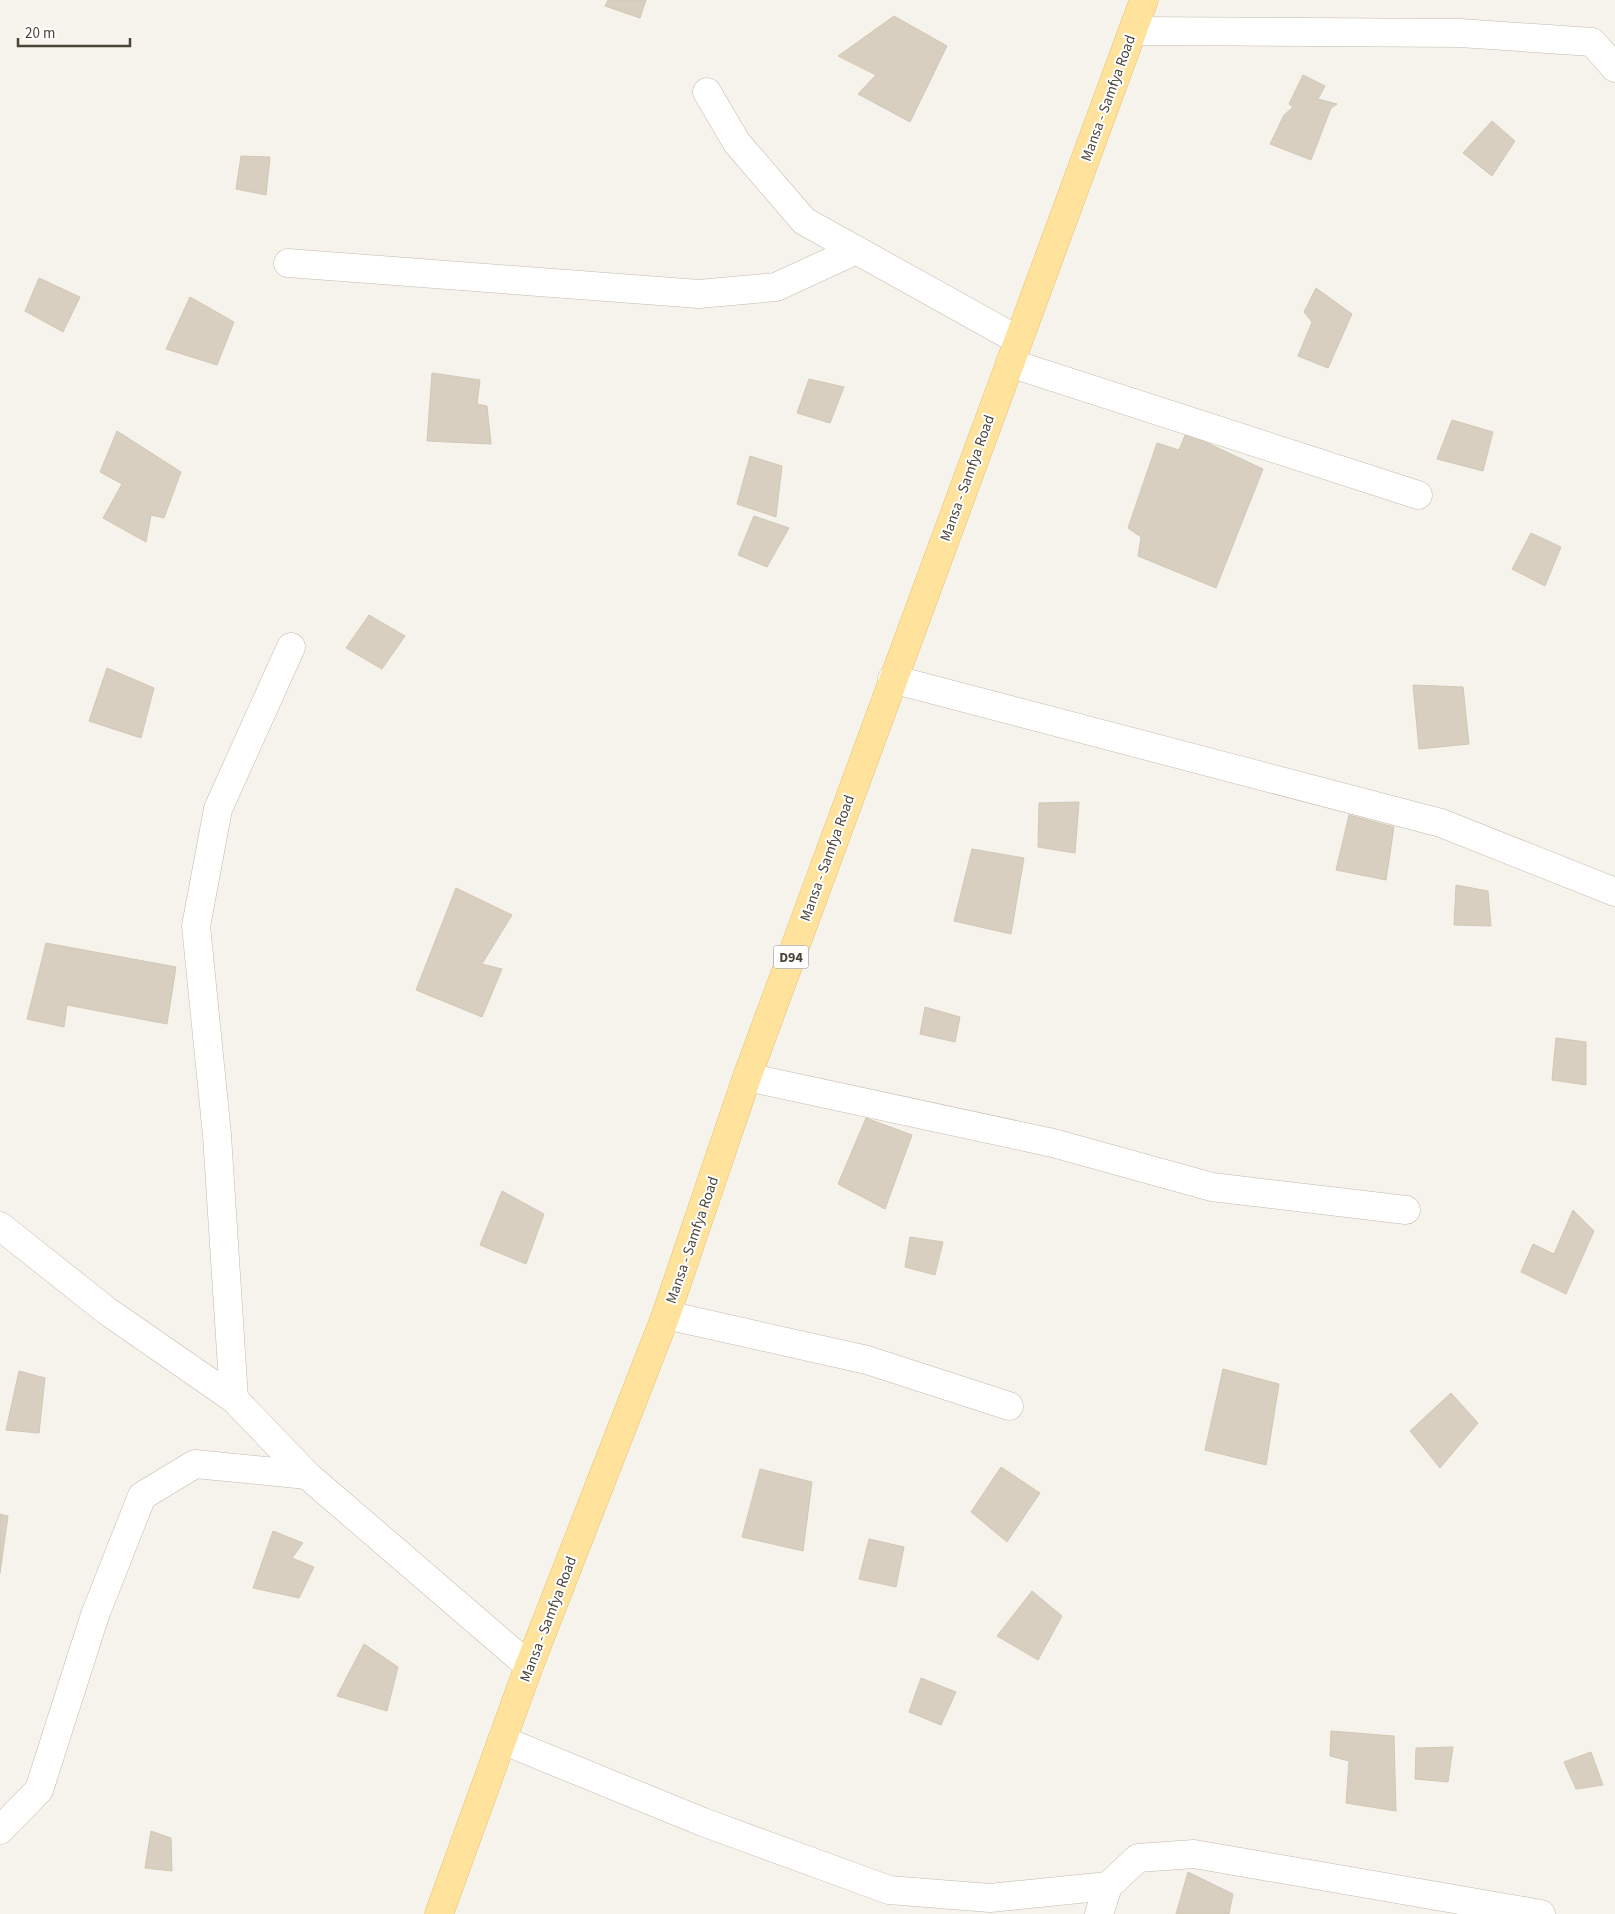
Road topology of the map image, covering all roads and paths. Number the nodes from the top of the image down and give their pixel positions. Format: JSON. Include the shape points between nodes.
{"nodes":[{"id":1,"x":1144,"y":0,"type":"edge"},
{"id":2,"x":1133,"y":31,"type":"junction"},
{"id":3,"x":1603,"y":43,"type":"edge"},
{"id":4,"x":1615,"y":68,"type":"edge"},
{"id":5,"x":708,"y":92,"type":"dead end"},
{"id":6,"x":856,"y":250,"type":"junction"},
{"id":7,"x":288,"y":263,"type":"dead end"},
{"id":8,"x":1014,"y":351,"type":"junction"},
{"id":9,"x":1418,"y":494,"type":"dead end"},
{"id":10,"x":291,"y":647,"type":"dead end"},
{"id":11,"x":892,"y":679,"type":"junction"},
{"id":12,"x":1615,"y":892,"type":"edge"},
{"id":13,"x":747,"y":1077,"type":"junction"},
{"id":14,"x":1406,"y":1210,"type":"dead end"},
{"id":15,"x":0,"y":1226,"type":"edge"},
{"id":16,"x":666,"y":1315,"type":"junction"},
{"id":17,"x":234,"y":1399,"type":"junction"},
{"id":18,"x":1009,"y":1406,"type":"dead end"},
{"id":19,"x":307,"y":1474,"type":"junction"},
{"id":20,"x":529,"y":1666,"type":"junction"},
{"id":21,"x":502,"y":1740,"type":"junction"},
{"id":22,"x":0,"y":1830,"type":"edge"},
{"id":23,"x":1108,"y":1886,"type":"junction"},
{"id":24,"x":439,"y":1914,"type":"edge"},
{"id":25,"x":1099,"y":1914,"type":"edge"},
{"id":26,"x":1541,"y":1914,"type":"edge"}],
"edges":[{"from":1,"to":2,"type":"main road","name":"Mansa - Samfya Road","number":"D94"},
{"from":2,"to":3,"type":"street","via":[[1460,33]]},
{"from":2,"to":8,"type":"main road","name":"Mansa - Samfya Road","number":"D94"},
{"from":3,"to":4,"type":"street"},
{"from":5,"to":6,"type":"street","via":[[737,143],[804,221]]},
{"from":6,"to":7,"type":"street","via":[[776,287],[699,294]]},
{"from":6,"to":8,"type":"street"},
{"from":8,"to":9,"type":"street"},
{"from":8,"to":11,"type":"main road","name":"Mansa - Samfya Road","number":"D94"},
{"from":10,"to":17,"type":"street","via":[[218,809],[196,926],[217,1135]]},
{"from":11,"to":12,"type":"street","via":[[1441,823]]},
{"from":11,"to":13,"type":"main road","name":"Mansa - Samfya Road","number":"D94"},
{"from":13,"to":14,"type":"street","via":[[1053,1143],[1212,1187]]},
{"from":13,"to":16,"type":"main road","name":"Mansa - Samfya Road","number":"D94"},
{"from":15,"to":17,"type":"street","via":[[107,1311]]},
{"from":16,"to":18,"type":"street","via":[[867,1360]]},
{"from":16,"to":20,"type":"main road","name":"Mansa - Samfya Road","number":"D94"},
{"from":17,"to":19,"type":"street"},
{"from":19,"to":20,"type":"street"},
{"from":19,"to":22,"type":"street","via":[[195,1464],[142,1496],[95,1615],[39,1790]]},
{"from":20,"to":21,"type":"main road","name":"Mansa - Samfya Road","number":"D94"},
{"from":21,"to":23,"type":"street","via":[[703,1822],[889,1890],[990,1898]]},
{"from":21,"to":24,"type":"main road","name":"Mansa - Samfya Road","number":"D94"},
{"from":23,"to":25,"type":"street"},
{"from":23,"to":26,"type":"street","via":[[1138,1858],[1194,1854]]}]}
